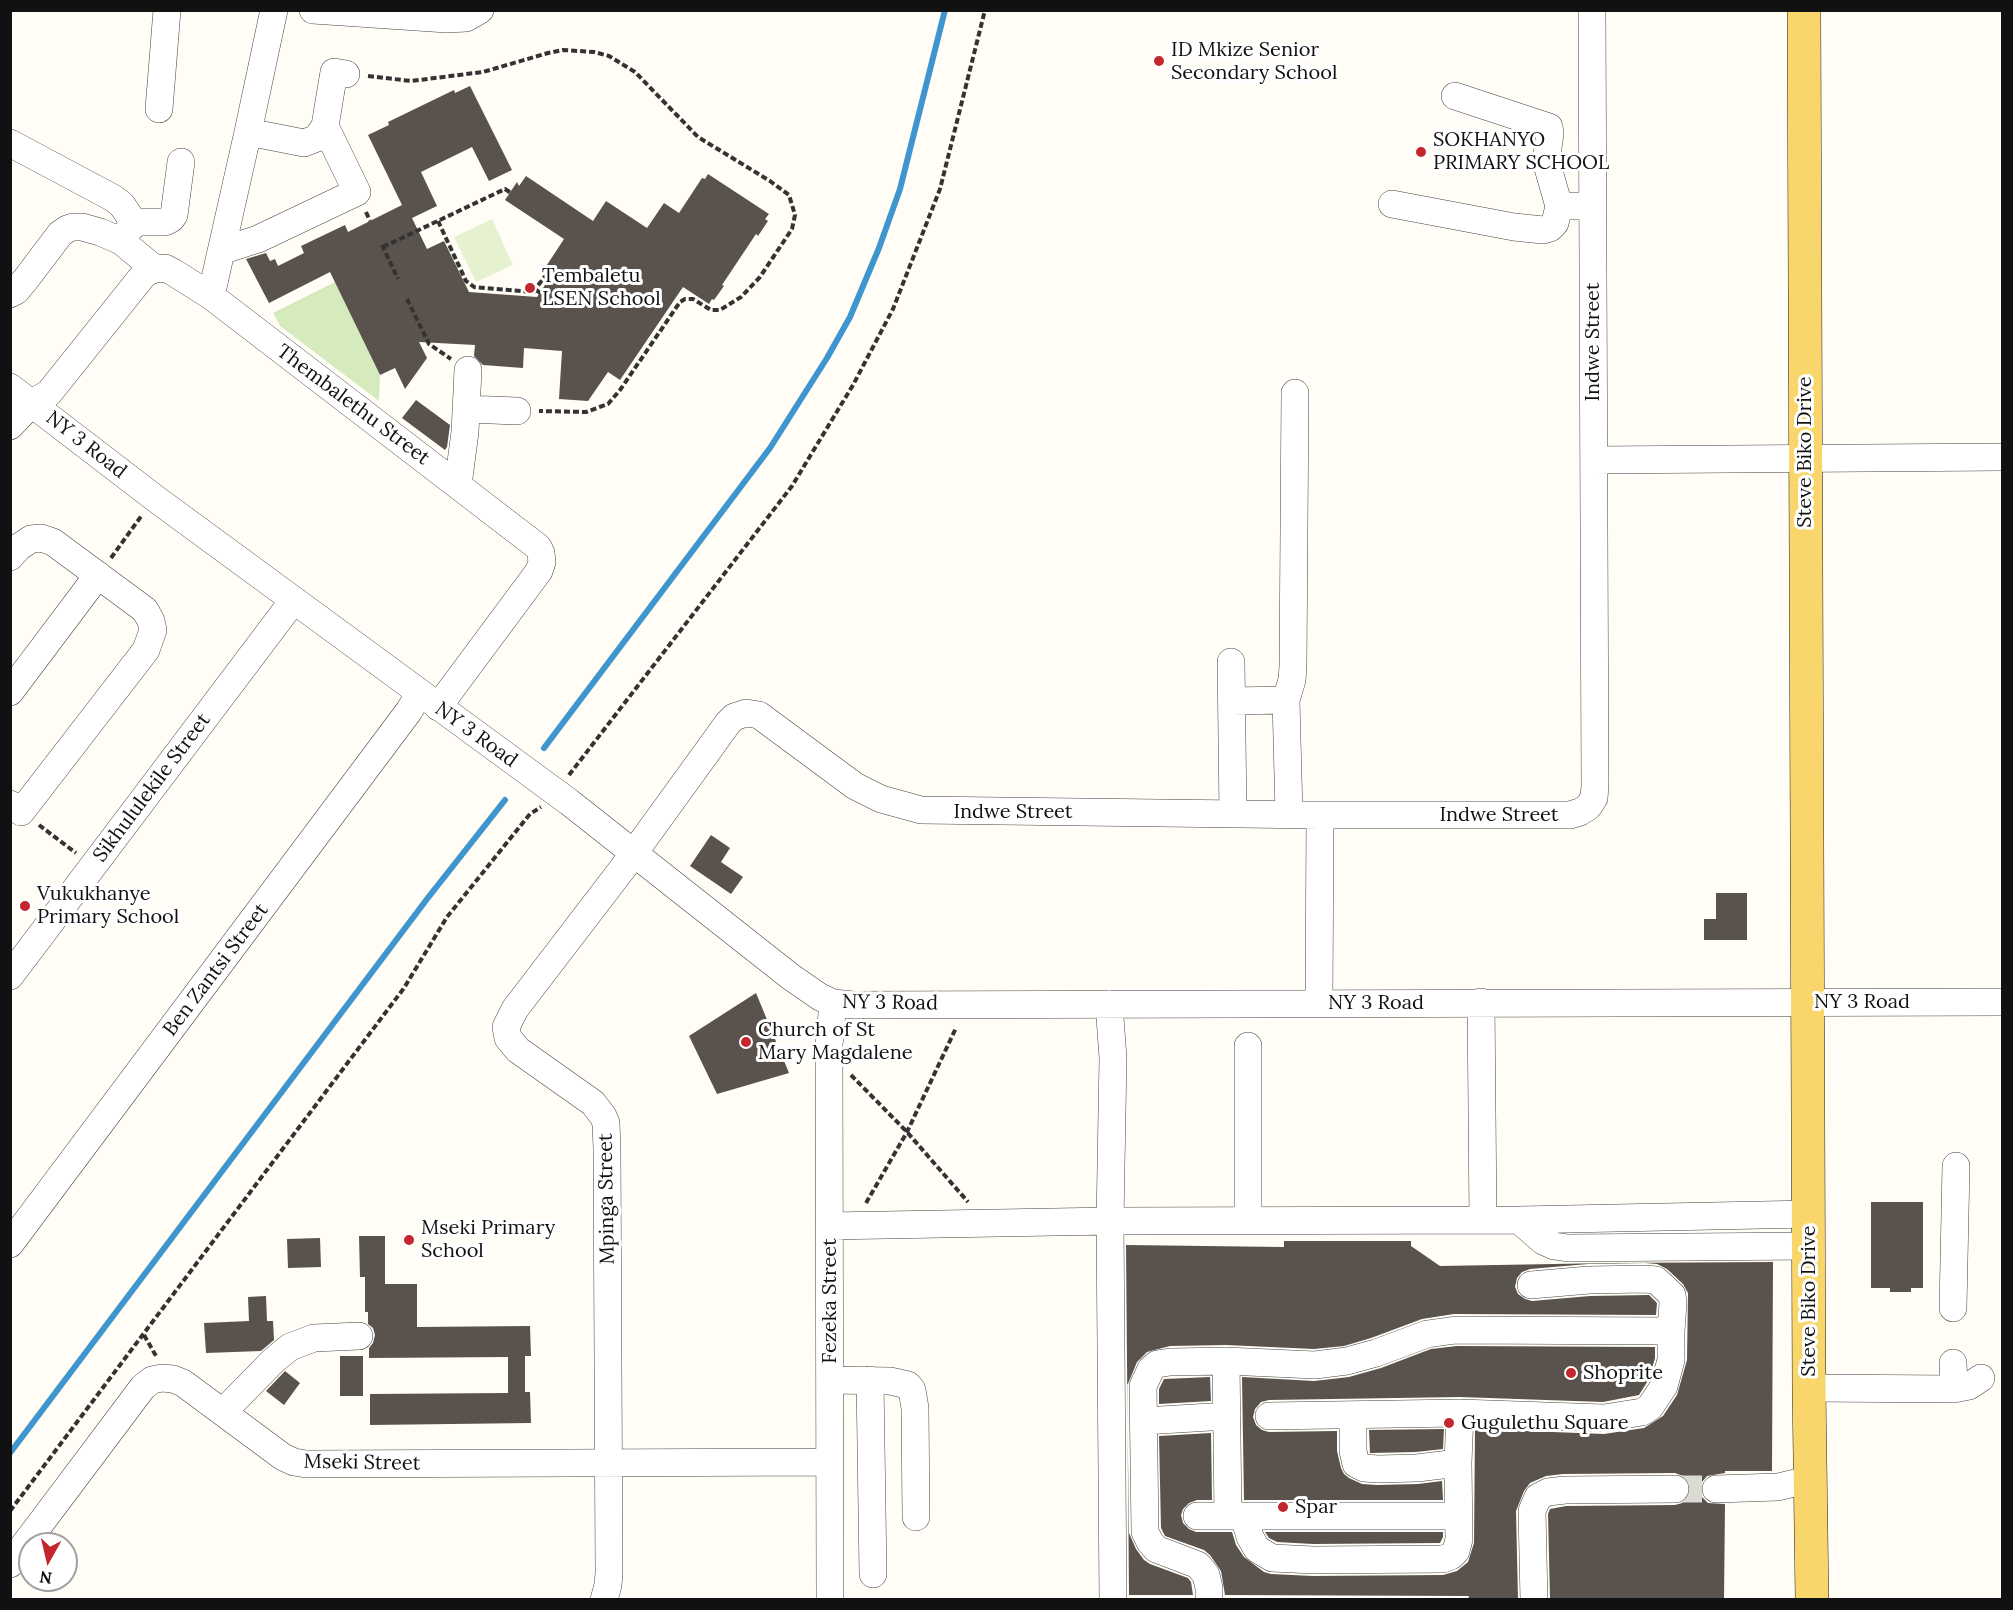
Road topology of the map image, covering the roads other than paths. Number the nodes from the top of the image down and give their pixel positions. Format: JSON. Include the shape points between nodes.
{"nodes":[{"id":1,"x":167,"y":10,"type":"edge"},
{"id":2,"x":274,"y":10,"type":"edge"},
{"id":3,"x":313,"y":10,"type":"edge"},
{"id":4,"x":480,"y":10,"type":"edge"},
{"id":5,"x":1592,"y":10,"type":"edge"},
{"id":6,"x":1803,"y":10,"type":"edge"},
{"id":7,"x":346,"y":74,"type":"road end"},
{"id":8,"x":1455,"y":96,"type":"dead end"},
{"id":9,"x":159,"y":109,"type":"dead end"},
{"id":10,"x":325,"y":126,"type":"junction"},
{"id":11,"x":248,"y":132,"type":"junction"},
{"id":12,"x":10,"y":143,"type":"edge"},
{"id":13,"x":181,"y":162,"type":"dead end"},
{"id":14,"x":1392,"y":204,"type":"dead end"},
{"id":15,"x":1559,"y":206,"type":"junction"},
{"id":16,"x":1593,"y":206,"type":"junction"},
{"id":17,"x":128,"y":232,"type":"junction"},
{"id":18,"x":221,"y":251,"type":"junction"},
{"id":19,"x":155,"y":269,"type":"junction"},
{"id":20,"x":10,"y":294,"type":"edge"},
{"id":21,"x":211,"y":296,"type":"junction"},
{"id":22,"x":468,"y":370,"type":"road end"},
{"id":23,"x":10,"y":387,"type":"edge"},
{"id":24,"x":1295,"y":393,"type":"dead end"},
{"id":25,"x":32,"y":404,"type":"junction"},
{"id":26,"x":466,"y":409,"type":"junction"},
{"id":27,"x":517,"y":411,"type":"road end"},
{"id":28,"x":10,"y":426,"type":"edge"},
{"id":29,"x":1805,"y":457,"type":"junction"},
{"id":30,"x":2002,"y":457,"type":"edge"},
{"id":31,"x":1594,"y":460,"type":"junction"},
{"id":32,"x":458,"y":485,"type":"junction"},
{"id":33,"x":10,"y":557,"type":"edge"},
{"id":34,"x":104,"y":567,"type":"junction"},
{"id":35,"x":293,"y":601,"type":"junction"},
{"id":36,"x":1231,"y":662,"type":"dead end"},
{"id":37,"x":10,"y":693,"type":"edge"},
{"id":38,"x":428,"y":700,"type":"junction"},
{"id":39,"x":1232,"y":700,"type":"junction"},
{"id":40,"x":1286,"y":700,"type":"junction"},
{"id":41,"x":746,"y":712,"type":"joint"},
{"id":42,"x":16,"y":808,"type":"edge"},
{"id":43,"x":1233,"y":814,"type":"junction"},
{"id":44,"x":1289,"y":814,"type":"junction"},
{"id":45,"x":1320,"y":815,"type":"junction"},
{"id":46,"x":633,"y":852,"type":"junction"},
{"id":47,"x":10,"y":976,"type":"edge"},
{"id":48,"x":1481,"y":1002,"type":"junction"},
{"id":49,"x":1808,"y":1002,"type":"junction"},
{"id":50,"x":2002,"y":1002,"type":"edge"},
{"id":51,"x":833,"y":1003,"type":"junction"},
{"id":52,"x":1319,"y":1003,"type":"junction"},
{"id":53,"x":1109,"y":1004,"type":"junction"},
{"id":54,"x":1248,"y":1046,"type":"dead end"},
{"id":55,"x":1956,"y":1166,"type":"dead end"},
{"id":56,"x":1810,"y":1214,"type":"junction"},
{"id":57,"x":1483,"y":1220,"type":"junction"},
{"id":58,"x":1518,"y":1220,"type":"junction"},
{"id":59,"x":1110,"y":1221,"type":"junction"},
{"id":60,"x":1248,"y":1221,"type":"junction"},
{"id":61,"x":830,"y":1226,"type":"junction"},
{"id":62,"x":10,"y":1244,"type":"edge"},
{"id":63,"x":1809,"y":1246,"type":"junction"},
{"id":64,"x":1531,"y":1285,"type":"dead end"},
{"id":65,"x":1953,"y":1308,"type":"dead end"},
{"id":66,"x":1671,"y":1331,"type":"junction"},
{"id":67,"x":359,"y":1336,"type":"dead end"},
{"id":68,"x":1226,"y":1361,"type":"junction"},
{"id":69,"x":1981,"y":1378,"type":"dead end"},
{"id":70,"x":830,"y":1380,"type":"junction"},
{"id":71,"x":870,"y":1380,"type":"junction"},
{"id":72,"x":1809,"y":1388,"type":"junction"},
{"id":73,"x":224,"y":1412,"type":"junction"},
{"id":74,"x":1460,"y":1413,"type":"junction"},
{"id":75,"x":1353,"y":1415,"type":"junction"},
{"id":76,"x":1227,"y":1416,"type":"junction"},
{"id":77,"x":1269,"y":1416,"type":"dead end"},
{"id":78,"x":1144,"y":1421,"type":"junction"},
{"id":79,"x":830,"y":1462,"type":"junction"},
{"id":80,"x":609,"y":1463,"type":"junction"},
{"id":81,"x":1458,"y":1463,"type":"junction"},
{"id":82,"x":1811,"y":1479,"type":"junction"},
{"id":83,"x":1675,"y":1489,"type":"tunnel mouth"},
{"id":84,"x":1716,"y":1489,"type":"tunnel mouth"},
{"id":85,"x":916,"y":1516,"type":"dead end"},
{"id":86,"x":1197,"y":1516,"type":"dead end"},
{"id":87,"x":1236,"y":1516,"type":"junction"},
{"id":88,"x":1459,"y":1516,"type":"junction"},
{"id":89,"x":10,"y":1564,"type":"edge"},
{"id":90,"x":873,"y":1575,"type":"dead end"},
{"id":91,"x":604,"y":1599,"type":"edge"},
{"id":92,"x":830,"y":1599,"type":"edge"},
{"id":93,"x":1113,"y":1599,"type":"edge"},
{"id":94,"x":1209,"y":1599,"type":"edge"},
{"id":95,"x":1534,"y":1599,"type":"edge"},
{"id":96,"x":1812,"y":1599,"type":"edge"}],
"edges":[{"from":1,"to":9,"type":"street"},
{"from":2,"to":11,"type":"street"},
{"from":3,"to":4,"type":"street","via":[[447,19],[466,18]]},
{"from":5,"to":16,"type":"street","name":"Indwe Street"},
{"from":6,"to":29,"type":"main road","name":"Steve Biko Drive"},
{"from":7,"to":10,"type":"street","via":[[334,72]]},
{"from":8,"to":15,"type":"street","via":[[1549,127],[1546,161]]},
{"from":10,"to":11,"type":"street","via":[[317,138],[304,142]]},
{"from":10,"to":18,"type":"street","via":[[357,192],[258,239]]},
{"from":11,"to":18,"type":"street"},
{"from":12,"to":17,"type":"street","via":[[113,198],[122,205]]},
{"from":13,"to":17,"type":"street","via":[[171,219],[137,222]]},
{"from":14,"to":15,"type":"street","via":[[1543,230],[1555,224]]},
{"from":15,"to":16,"type":"street"},
{"from":16,"to":31,"type":"street","name":"Indwe Street"},
{"from":17,"to":19,"type":"street"},
{"from":17,"to":20,"type":"street","via":[[66,229]]},
{"from":18,"to":21,"type":"street"},
{"from":19,"to":21,"type":"street","name":"Thembalethu Street","via":[[165,268]]},
{"from":19,"to":25,"type":"street","via":[[138,279],[49,393]]},
{"from":21,"to":32,"type":"street","name":"Thembalethu Street"},
{"from":22,"to":26,"type":"street"},
{"from":23,"to":25,"type":"street","name":"NY 3 Road"},
{"from":24,"to":40,"type":"street","via":[[1293,666]]},
{"from":25,"to":28,"type":"street"},
{"from":25,"to":35,"type":"street","name":"NY 3 Road"},
{"from":26,"to":27,"type":"street"},
{"from":26,"to":32,"type":"street"},
{"from":29,"to":30,"type":"street"},
{"from":29,"to":31,"type":"street"},
{"from":29,"to":49,"type":"main road","name":"Steve Biko Drive"},
{"from":31,"to":45,"type":"street","name":"Indwe Street","via":[[1595,786],[1588,807],[1570,814]]},
{"from":32,"to":38,"type":"street","name":"Thembalethu Street","via":[[533,542],[542,562],[539,571]]},
{"from":33,"to":34,"type":"street","via":[[31,539],[41,538]]},
{"from":34,"to":37,"type":"street"},
{"from":34,"to":42,"type":"street","via":[[145,610],[153,630],[151,640]]},
{"from":35,"to":38,"type":"street","name":"NY 3 Road"},
{"from":35,"to":47,"type":"street","name":"Sikhululekile Street"},
{"from":36,"to":39,"type":"street"},
{"from":38,"to":46,"type":"street","name":"NY 3 Road"},
{"from":38,"to":62,"type":"street","name":"Ben Zantsi Street","via":[[402,720]]},
{"from":39,"to":40,"type":"street"},
{"from":39,"to":43,"type":"street"},
{"from":40,"to":44,"type":"street"},
{"from":41,"to":43,"type":"street","name":"Indwe Street","via":[[765,718],[855,786],[921,810]]},
{"from":41,"to":46,"type":"street","name":"Mpinga Street","via":[[728,723]]},
{"from":43,"to":44,"type":"street","name":"Indwe Street"},
{"from":44,"to":45,"type":"street","name":"Indwe Street"},
{"from":45,"to":52,"type":"street"},
{"from":46,"to":51,"type":"street","name":"NY 3 Road","via":[[791,977]]},
{"from":46,"to":80,"type":"street","name":"Mpinga Street","via":[[515,1009],[506,1027],[508,1038],[518,1050],[593,1103],[606,1123]]},
{"from":48,"to":49,"type":"street","name":"NY 3 Road"},
{"from":48,"to":52,"type":"street","name":"NY 3 Road"},
{"from":48,"to":57,"type":"street"},
{"from":49,"to":50,"type":"street","name":"NY 3 Road"},
{"from":49,"to":56,"type":"main road","name":"Steve Biko Drive"},
{"from":51,"to":53,"type":"street","name":"NY 3 Road"},
{"from":51,"to":61,"type":"street","name":"Fezeka Street","via":[[829,1045]]},
{"from":52,"to":53,"type":"street","name":"NY 3 Road"},
{"from":53,"to":59,"type":"street","via":[[1113,1058]]},
{"from":54,"to":60,"type":"street"},
{"from":55,"to":65,"type":"street"},
{"from":56,"to":58,"type":"street"},
{"from":56,"to":63,"type":"main road","name":"Steve Biko Drive"},
{"from":57,"to":58,"type":"street"},
{"from":57,"to":60,"type":"street"},
{"from":58,"to":63,"type":"street","via":[[1543,1240],[1568,1248]]},
{"from":59,"to":60,"type":"street"},
{"from":59,"to":61,"type":"street"},
{"from":59,"to":93,"type":"street"},
{"from":61,"to":70,"type":"street","name":"Fezeka Street"},
{"from":63,"to":72,"type":"main road","name":"Steve Biko Drive"},
{"from":64,"to":66,"type":"street","via":[[1656,1280],[1671,1295]]},
{"from":66,"to":68,"type":"street","via":[[1456,1330],[1427,1334],[1347,1361],[1315,1365]]},
{"from":66,"to":74,"type":"street","via":[[1671,1360],[1664,1386],[1642,1412],[1604,1418]]},
{"from":67,"to":73,"type":"street","via":[[314,1338],[290,1347]]},
{"from":68,"to":76,"type":"street"},
{"from":68,"to":78,"type":"street","via":[[1157,1364],[1150,1369],[1143,1386]]},
{"from":69,"to":72,"type":"street","via":[[1969,1386],[1953,1376]]},
{"from":70,"to":71,"type":"street"},
{"from":70,"to":79,"type":"street","name":"Fezeka Street"},
{"from":71,"to":85,"type":"street","via":[[908,1385],[915,1398]]},
{"from":71,"to":90,"type":"street"},
{"from":72,"to":82,"type":"main road","name":"Steve Biko Drive"},
{"from":73,"to":80,"type":"street","name":"Mseki Street","via":[[283,1456],[306,1464]]},
{"from":73,"to":89,"type":"street","name":"Mseki Street","via":[[183,1383],[173,1379],[152,1380]]},
{"from":74,"to":75,"type":"street"},
{"from":74,"to":81,"type":"street"},
{"from":75,"to":77,"type":"street"},
{"from":75,"to":81,"type":"street","via":[[1353,1451],[1356,1464],[1364,1468]]},
{"from":76,"to":78,"type":"street"},
{"from":76,"to":87,"type":"street"},
{"from":78,"to":94,"type":"street","via":[[1145,1532],[1156,1549],[1198,1565],[1206,1575]]},
{"from":79,"to":80,"type":"street","name":"Mseki Street"},
{"from":79,"to":92,"type":"street","name":"Fezeka Street"},
{"from":80,"to":91,"type":"street","name":"Mpinga Street","via":[[609,1573]]},
{"from":81,"to":88,"type":"street"},
{"from":82,"to":84,"type":"street","via":[[1765,1489]]},
{"from":82,"to":96,"type":"main road","name":"Steve Biko Drive"},
{"from":83,"to":95,"type":"street","via":[[1565,1490],[1538,1497],[1532,1511]]},
{"from":86,"to":87,"type":"street"},
{"from":87,"to":88,"type":"street"},
{"from":87,"to":88,"type":"street","via":[[1263,1554],[1272,1558],[1325,1560],[1443,1559],[1456,1551]]}]}
